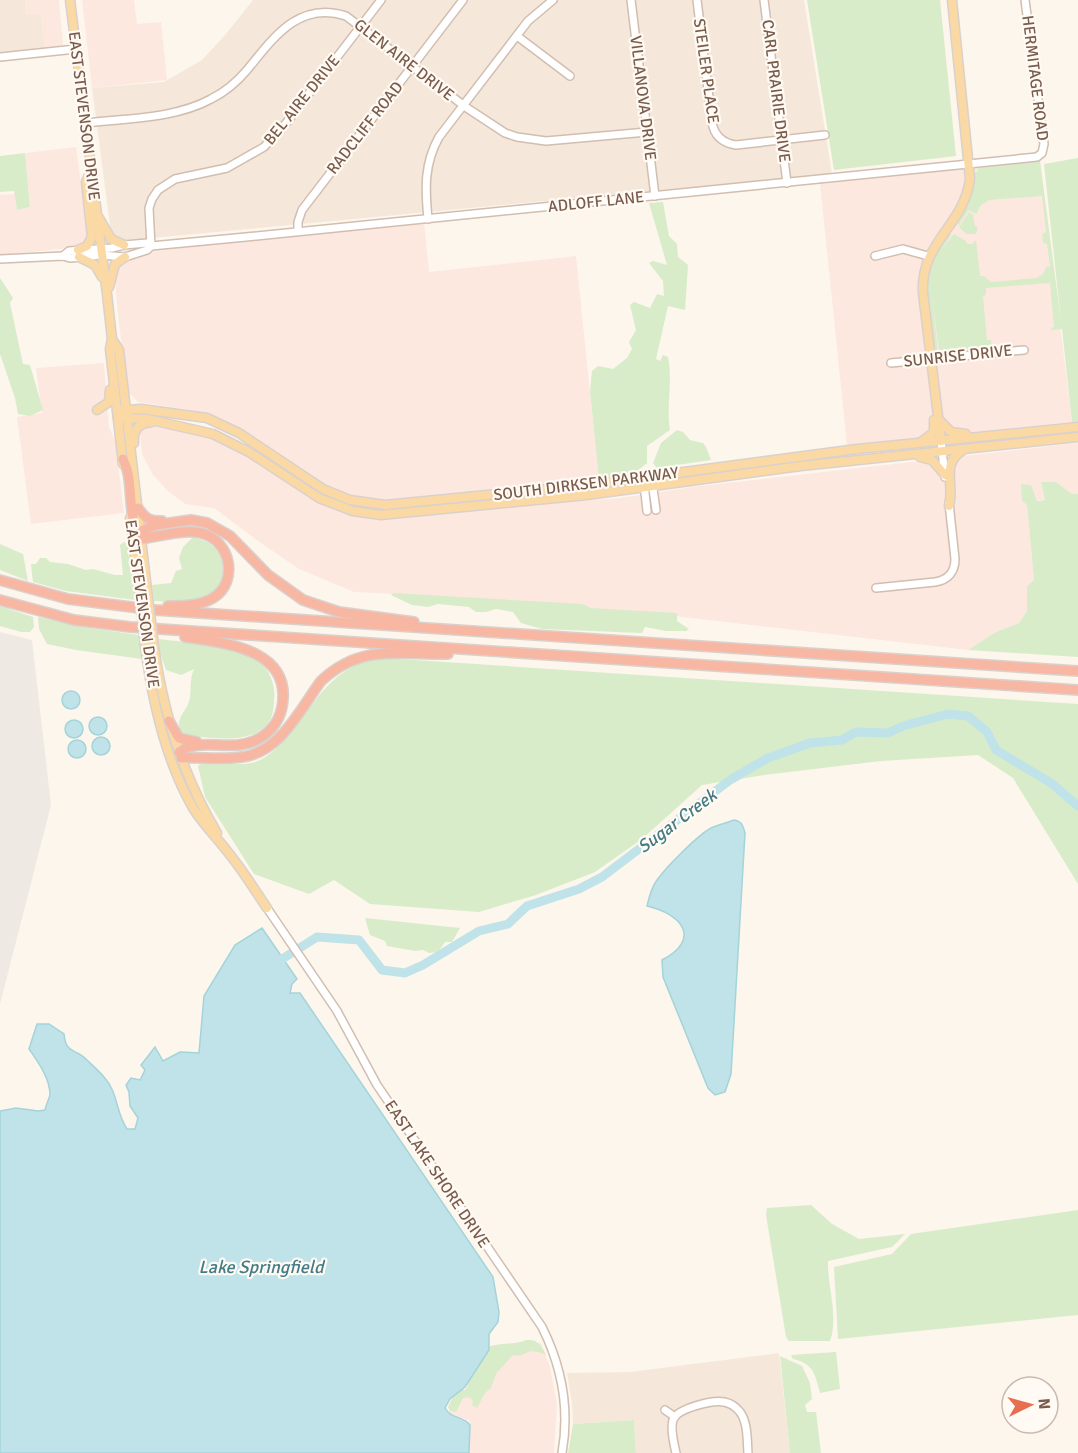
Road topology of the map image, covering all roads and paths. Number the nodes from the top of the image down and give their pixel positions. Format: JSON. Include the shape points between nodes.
{"nodes":[{"id":1,"x":70,"y":0,"type":"edge"},
{"id":2,"x":381,"y":0,"type":"edge"},
{"id":3,"x":463,"y":0,"type":"edge"},
{"id":4,"x":553,"y":0,"type":"edge"},
{"id":5,"x":631,"y":0,"type":"edge"},
{"id":6,"x":697,"y":0,"type":"edge"},
{"id":7,"x":764,"y":0,"type":"edge"},
{"id":8,"x":952,"y":0,"type":"edge"},
{"id":9,"x":1025,"y":0,"type":"edge"},
{"id":10,"x":360,"y":27,"type":"junction"},
{"id":11,"x":517,"y":36,"type":"junction"},
{"id":12,"x":76,"y":49,"type":"junction"},
{"id":13,"x":0,"y":57,"type":"edge"},
{"id":14,"x":412,"y":66,"type":"junction"},
{"id":15,"x":570,"y":76,"type":"dead end"},
{"id":16,"x":463,"y":105,"type":"junction"},
{"id":17,"x":86,"y":123,"type":"junction"},
{"id":18,"x":647,"y":132,"type":"junction"},
{"id":19,"x":825,"y":135,"type":"dead end"},
{"id":20,"x":782,"y":140,"type":"junction"},
{"id":21,"x":1040,"y":156,"type":"joint"},
{"id":22,"x":969,"y":164,"type":"junction"},
{"id":23,"x":92,"y":167,"type":"junction"},
{"id":24,"x":787,"y":183,"type":"junction"},
{"id":25,"x":655,"y":195,"type":"junction"},
{"id":26,"x":96,"y":211,"type":"junction"},
{"id":27,"x":428,"y":219,"type":"junction"},
{"id":28,"x":298,"y":231,"type":"junction"},
{"id":29,"x":124,"y":245,"type":"junction"},
{"id":30,"x":151,"y":246,"type":"junction"},
{"id":31,"x":101,"y":252,"type":"junction"},
{"id":32,"x":78,"y":254,"type":"junction"},
{"id":33,"x":875,"y":256,"type":"dead end"},
{"id":34,"x":928,"y":256,"type":"junction"},
{"id":35,"x":125,"y":257,"type":"junction"},
{"id":36,"x":0,"y":259,"type":"edge"},
{"id":37,"x":105,"y":280,"type":"junction"},
{"id":38,"x":107,"y":294,"type":"junction"},
{"id":39,"x":112,"y":339,"type":"junction"},
{"id":40,"x":110,"y":349,"type":"junction"},
{"id":41,"x":1024,"y":350,"type":"dead end"},
{"id":42,"x":931,"y":359,"type":"junction"},
{"id":43,"x":891,"y":363,"type":"dead end"},
{"id":44,"x":123,"y":387,"type":"junction"},
{"id":45,"x":936,"y":396,"type":"junction"},
{"id":46,"x":97,"y":410,"type":"dead end"},
{"id":47,"x":122,"y":414,"type":"junction"},
{"id":48,"x":196,"y":415,"type":"junction"},
{"id":49,"x":939,"y":420,"type":"junction"},
{"id":50,"x":153,"y":422,"type":"junction"},
{"id":51,"x":1078,"y":427,"type":"edge"},
{"id":52,"x":1055,"y":429,"type":"junction"},
{"id":53,"x":1005,"y":434,"type":"junction"},
{"id":54,"x":1078,"y":437,"type":"edge"},
{"id":55,"x":1056,"y":439,"type":"junction"},
{"id":56,"x":941,"y":441,"type":"junction"},
{"id":57,"x":920,"y":443,"type":"junction"},
{"id":58,"x":965,"y":448,"type":"junction"},
{"id":59,"x":942,"y":451,"type":"junction"},
{"id":60,"x":884,"y":456,"type":"junction"},
{"id":61,"x":123,"y":459,"type":"junction"},
{"id":62,"x":294,"y":470,"type":"junction"},
{"id":63,"x":311,"y":473,"type":"dead end"},
{"id":64,"x":945,"y":475,"type":"junction"},
{"id":65,"x":647,"y":478,"type":"junction"},
{"id":66,"x":135,"y":487,"type":"junction"},
{"id":67,"x":649,"y":488,"type":"junction"},
{"id":68,"x":949,"y":506,"type":"junction"},
{"id":69,"x":138,"y":508,"type":"junction"},
{"id":70,"x":656,"y":510,"type":"dead end"},
{"id":71,"x":647,"y":511,"type":"dead end"},
{"id":72,"x":140,"y":535,"type":"junction"},
{"id":73,"x":230,"y":536,"type":"junction"},
{"id":74,"x":133,"y":548,"type":"junction"},
{"id":75,"x":0,"y":580,"type":"edge"},
{"id":76,"x":876,"y":588,"type":"dead end"},
{"id":77,"x":143,"y":589,"type":"junction"},
{"id":78,"x":68,"y":599,"type":"junction"},
{"id":79,"x":0,"y":600,"type":"edge"},
{"id":80,"x":97,"y":623,"type":"junction"},
{"id":81,"x":490,"y":633,"type":"junction"},
{"id":82,"x":150,"y":646,"type":"junction"},
{"id":83,"x":523,"y":654,"type":"junction"},
{"id":84,"x":1078,"y":671,"type":"edge"},
{"id":85,"x":1078,"y":690,"type":"edge"},
{"id":86,"x":169,"y":721,"type":"junction"},
{"id":87,"x":235,"y":746,"type":"junction"},
{"id":88,"x":177,"y":756,"type":"junction"},
{"id":89,"x":267,"y":908,"type":"joint"},
{"id":90,"x":665,"y":1410,"type":"dead end"},
{"id":91,"x":675,"y":1417,"type":"junction"},
{"id":92,"x":562,"y":1453,"type":"edge"},
{"id":93,"x":675,"y":1453,"type":"edge"},
{"id":94,"x":748,"y":1453,"type":"edge"}],
"edges":[{"from":1,"to":12,"type":"main road","name":"EAST STEVENSON DRIVE"},
{"from":2,"to":10,"type":"street","name":"BEL AIRE DRIVE"},
{"from":3,"to":14,"type":"street","name":"RADCLIFF ROAD"},
{"from":4,"to":11,"type":"street"},
{"from":5,"to":18,"type":"street","name":"VILLANOVA DRIVE"},
{"from":6,"to":20,"type":"street","name":"STEILER PLACE","via":[[718,143]]},
{"from":7,"to":20,"type":"street","name":"CARL PRAIRIE DRIVE"},
{"from":8,"to":22,"type":"main road"},
{"from":9,"to":21,"type":"street","name":"HERMITAGE ROAD","via":[[1044,144]]},
{"from":10,"to":14,"type":"street","name":"GLEN AIRE DRIVE"},
{"from":10,"to":17,"type":"street","name":"GLEN AIRE DRIVE","via":[[336,10],[304,10],[287,19],[238,79],[213,98],[170,114]]},
{"from":10,"to":30,"type":"street","name":"BEL AIRE DRIVE","via":[[264,147],[227,168],[175,179],[158,190],[149,208]]},
{"from":11,"to":15,"type":"street"},
{"from":11,"to":16,"type":"street"},
{"from":12,"to":13,"type":"street"},
{"from":12,"to":17,"type":"main road","name":"EAST STEVENSON DRIVE"},
{"from":14,"to":16,"type":"street","name":"GLEN AIRE DRIVE"},
{"from":14,"to":28,"type":"street","name":"RADCLIFF ROAD","via":[[302,210]]},
{"from":16,"to":18,"type":"street","name":"GLEN AIRE DRIVE","via":[[505,133],[532,140]]},
{"from":16,"to":27,"type":"street","via":[[430,158],[425,179]]},
{"from":17,"to":23,"type":"main road","name":"EAST STEVENSON DRIVE"},
{"from":18,"to":25,"type":"street","name":"VILLANOVA DRIVE"},
{"from":19,"to":20,"type":"street"},
{"from":20,"to":24,"type":"street","name":"CARL PRAIRIE DRIVE"},
{"from":21,"to":22,"type":"street","name":"ADLOFF LANE"},
{"from":22,"to":24,"type":"street","name":"ADLOFF LANE"},
{"from":22,"to":34,"type":"main road","via":[[964,204]]},
{"from":23,"to":26,"type":"main road","name":"EAST STEVENSON DRIVE"},
{"from":23,"to":32,"type":"main road","via":[[86,182],[92,237]]},
{"from":24,"to":25,"type":"street","name":"ADLOFF LANE"},
{"from":25,"to":27,"type":"street","name":"ADLOFF LANE"},
{"from":26,"to":29,"type":"main road","via":[[111,239]]},
{"from":26,"to":31,"type":"main road","name":"EAST STEVENSON DRIVE"},
{"from":27,"to":28,"type":"street","name":"ADLOFF LANE"},
{"from":28,"to":30,"type":"street","name":"ADLOFF LANE"},
{"from":29,"to":30,"type":"street","name":"ADLOFF LANE"},
{"from":29,"to":31,"type":"street","name":"ADLOFF LANE"},
{"from":30,"to":35,"type":"street","name":"ADLOFF LANE"},
{"from":31,"to":32,"type":"street","name":"ADLOFF LANE"},
{"from":31,"to":35,"type":"street","name":"ADLOFF LANE"},
{"from":31,"to":37,"type":"main road","name":"EAST STEVENSON DRIVE"},
{"from":32,"to":36,"type":"street","name":"ADLOFF LANE","via":[[69,251],[63,256]]},
{"from":32,"to":37,"type":"main road","via":[[95,265]]},
{"from":33,"to":34,"type":"street","via":[[903,249]]},
{"from":34,"to":42,"type":"main road","via":[[923,285]]},
{"from":35,"to":38,"type":"main road","via":[[115,264]]},
{"from":37,"to":38,"type":"main road","name":"EAST STEVENSON DRIVE"},
{"from":38,"to":39,"type":"main road","name":"EAST STEVENSON DRIVE"},
{"from":39,"to":40,"type":"main road","name":"EAST STEVENSON DRIVE"},
{"from":39,"to":44,"type":"main road","name":"EAST STEVENSON DRIVE","via":[[119,350]]},
{"from":40,"to":46,"type":"main road","via":[[106,356],[109,402]]},
{"from":40,"to":47,"type":"main road","name":"EAST STEVENSON DRIVE"},
{"from":41,"to":42,"type":"street","name":"SUNRISE DRIVE"},
{"from":42,"to":43,"type":"street","name":"SUNRISE DRIVE"},
{"from":42,"to":45,"type":"main road"},
{"from":44,"to":47,"type":"main road","name":"EAST STEVENSON DRIVE"},
{"from":44,"to":48,"type":"main road","via":[[135,403]]},
{"from":45,"to":49,"type":"main road"},
{"from":45,"to":57,"type":"main road","via":[[935,429]]},
{"from":47,"to":48,"type":"main road","name":"SOUTH DIRKSEN PARKWAY","via":[[141,409]]},
{"from":47,"to":50,"type":"main road","name":"SOUTH DIRKSEN PARKWAY"},
{"from":47,"to":61,"type":"main road","name":"EAST STEVENSON DRIVE"},
{"from":47,"to":66,"type":"main road","name":"EAST STEVENSON DRIVE"},
{"from":48,"to":62,"type":"main road","name":"SOUTH DIRKSEN PARKWAY","via":[[224,424]]},
{"from":49,"to":53,"type":"main road","via":[[955,434]]},
{"from":49,"to":56,"type":"main road"},
{"from":50,"to":66,"type":"main road","via":[[140,425],[134,434],[138,477]]},
{"from":50,"to":67,"type":"main road","name":"SOUTH DIRKSEN PARKWAY","via":[[220,436],[319,498],[369,513],[415,513]]},
{"from":51,"to":52,"type":"main road","name":"SOUTH DIRKSEN PARKWAY"},
{"from":52,"to":53,"type":"main road","name":"SOUTH DIRKSEN PARKWAY"},
{"from":52,"to":55,"type":"street"},
{"from":53,"to":56,"type":"main road","name":"SOUTH DIRKSEN PARKWAY"},
{"from":54,"to":55,"type":"main road","name":"SOUTH DIRKSEN PARKWAY"},
{"from":55,"to":58,"type":"main road","name":"SOUTH DIRKSEN PARKWAY"},
{"from":56,"to":57,"type":"main road","name":"SOUTH DIRKSEN PARKWAY"},
{"from":56,"to":59,"type":"street"},
{"from":57,"to":65,"type":"main road","name":"SOUTH DIRKSEN PARKWAY"},
{"from":58,"to":59,"type":"main road","name":"SOUTH DIRKSEN PARKWAY"},
{"from":58,"to":68,"type":"main road","via":[[950,463]]},
{"from":59,"to":60,"type":"main road","name":"SOUTH DIRKSEN PARKWAY"},
{"from":59,"to":64,"type":"street"},
{"from":60,"to":64,"type":"main road","via":[[928,458]]},
{"from":60,"to":67,"type":"main road","name":"SOUTH DIRKSEN PARKWAY"},
{"from":61,"to":72,"type":"highway","via":[[134,522]]},
{"from":61,"to":74,"type":"main road","name":"EAST STEVENSON DRIVE"},
{"from":62,"to":63,"type":"main road"},
{"from":62,"to":65,"type":"main road","name":"SOUTH DIRKSEN PARKWAY","via":[[336,495],[385,505]]},
{"from":64,"to":68,"type":"street"},
{"from":65,"to":67,"type":"street"},
{"from":66,"to":69,"type":"main road","name":"EAST STEVENSON DRIVE"},
{"from":67,"to":70,"type":"street"},
{"from":67,"to":71,"type":"street"},
{"from":68,"to":76,"type":"street","via":[[955,559],[949,575],[935,582]]},
{"from":69,"to":72,"type":"main road","name":"EAST STEVENSON DRIVE"},
{"from":69,"to":73,"type":"highway","via":[[150,521],[203,519],[217,524]]},
{"from":72,"to":73,"type":"highway","via":[[156,525],[198,521]]},
{"from":72,"to":74,"type":"highway"},
{"from":72,"to":77,"type":"main road","name":"EAST STEVENSON DRIVE"},
{"from":72,"to":78,"type":"highway","via":[[193,532],[209,536],[221,546],[228,561],[223,588],[206,602],[183,606]]},
{"from":73,"to":81,"type":"highway","via":[[273,579],[315,605],[356,615]]},
{"from":74,"to":77,"type":"main road","name":"EAST STEVENSON DRIVE"},
{"from":75,"to":78,"type":"highway"},
{"from":77,"to":82,"type":"main road","name":"EAST STEVENSON DRIVE","bridge":true},
{"from":78,"to":81,"type":"highway","via":[[145,610]]},
{"from":79,"to":80,"type":"highway"},
{"from":80,"to":83,"type":"highway"},
{"from":80,"to":87,"type":"highway","via":[[116,630],[226,644],[265,659],[283,692],[281,712],[265,735]]},
{"from":81,"to":84,"type":"highway"},
{"from":82,"to":86,"type":"main road","name":"EAST STEVENSON DRIVE"},
{"from":82,"to":88,"type":"main road","name":"EAST STEVENSON DRIVE","via":[[150,679],[159,718]]},
{"from":83,"to":85,"type":"highway"},
{"from":83,"to":88,"type":"highway","via":[[366,655],[321,681],[277,740],[262,752],[235,758]]},
{"from":86,"to":87,"type":"highway","via":[[182,740]]},
{"from":86,"to":88,"type":"main road","name":"EAST STEVENSON DRIVE"},
{"from":87,"to":88,"type":"highway","via":[[188,745]]},
{"from":88,"to":89,"type":"main road","name":"EAST STEVENSON DRIVE","via":[[228,852]]},
{"from":89,"to":92,"type":"street","name":"EAST LAKE SHORE DRIVE","via":[[337,1011],[383,1094],[542,1327],[559,1366],[564,1390],[566,1431]]},
{"from":90,"to":91,"type":"street"},
{"from":91,"to":93,"type":"street"},
{"from":91,"to":94,"type":"street","via":[[711,1402],[730,1404],[744,1419]]}]}
